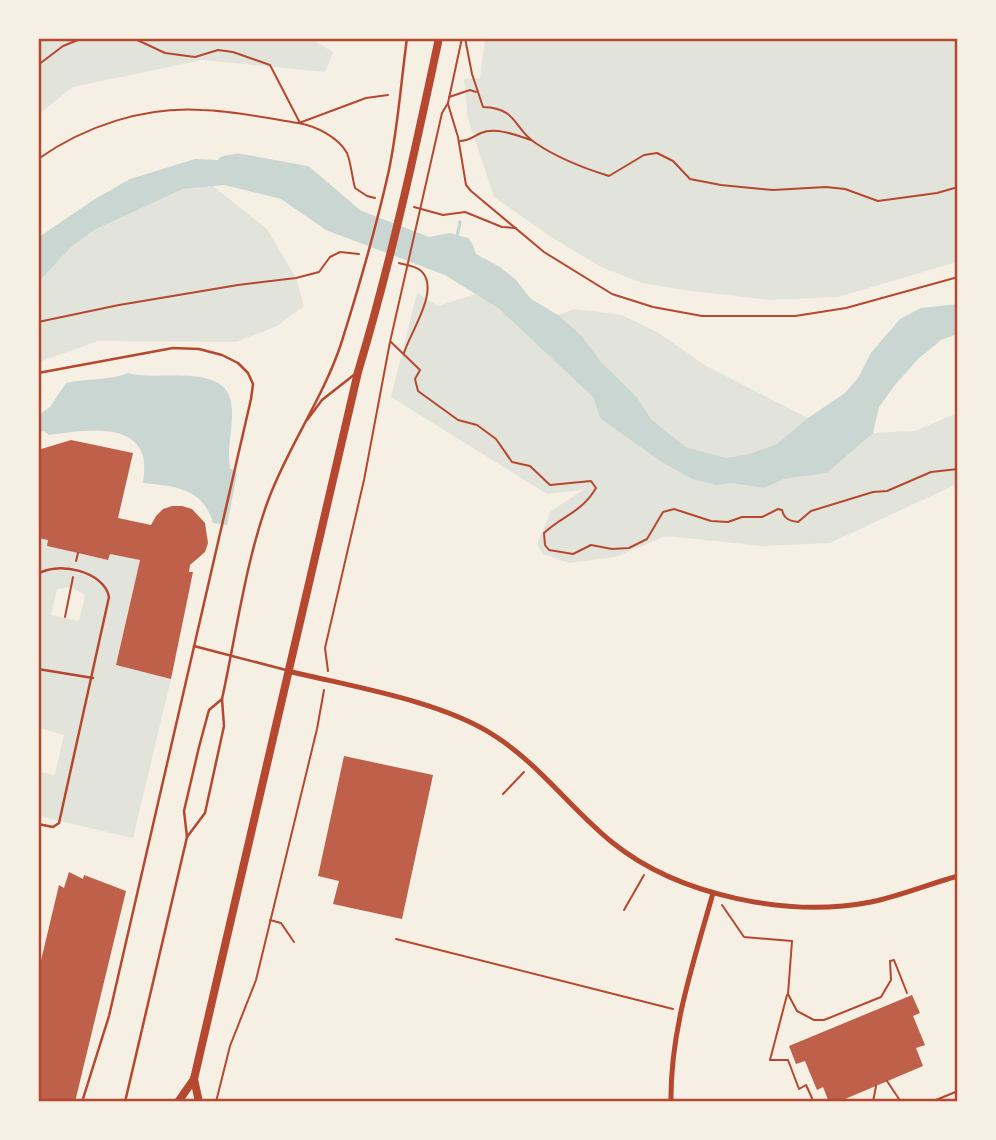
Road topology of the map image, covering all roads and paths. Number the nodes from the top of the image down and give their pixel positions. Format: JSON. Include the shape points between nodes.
{"nodes":[{"id":1,"x":83,"y":38,"type":"edge"},
{"id":2,"x":133,"y":38,"type":"edge"},
{"id":3,"x":407,"y":38,"type":"edge"},
{"id":4,"x":439,"y":38,"type":"edge"},
{"id":5,"x":463,"y":38,"type":"edge"},
{"id":6,"x":38,"y":65,"type":"edge"},
{"id":7,"x":477,"y":93,"type":"junction"},
{"id":8,"x":388,"y":95,"type":"dead end"},
{"id":9,"x":449,"y":97,"type":"junction"},
{"id":10,"x":448,"y":103,"type":"junction"},
{"id":11,"x":299,"y":123,"type":"junction"},
{"id":12,"x":459,"y":141,"type":"junction"},
{"id":13,"x":531,"y":141,"type":"junction"},
{"id":14,"x":38,"y":159,"type":"edge"},
{"id":15,"x":350,"y":174,"type":"dead end"},
{"id":16,"x":957,"y":187,"type":"edge"},
{"id":17,"x":429,"y":211,"type":"dead end"},
{"id":18,"x":517,"y":228,"type":"junction"},
{"id":19,"x":421,"y":271,"type":"dead end"},
{"id":20,"x":319,"y":272,"type":"dead end"},
{"id":21,"x":957,"y":276,"type":"edge"},
{"id":22,"x":38,"y":323,"type":"edge"},
{"id":23,"x":390,"y":342,"type":"junction"},
{"id":24,"x":404,"y":355,"type":"junction"},
{"id":25,"x":358,"y":372,"type":"junction"},
{"id":26,"x":38,"y":373,"type":"edge"},
{"id":27,"x":299,"y":431,"type":"junction"},
{"id":28,"x":957,"y":469,"type":"edge"},
{"id":29,"x":38,"y":574,"type":"edge"},
{"id":30,"x":70,"y":591,"type":"dead end"},
{"id":31,"x":65,"y":617,"type":"dead end"},
{"id":32,"x":194,"y":646,"type":"junction"},
{"id":33,"x":329,"y":666,"type":"dead end"},
{"id":34,"x":38,"y":669,"type":"edge"},
{"id":35,"x":288,"y":671,"type":"junction"},
{"id":36,"x":93,"y":678,"type":"junction"},
{"id":37,"x":222,"y":699,"type":"junction"},
{"id":38,"x":320,"y":709,"type":"dead end"},
{"id":39,"x":531,"y":765,"type":"junction"},
{"id":40,"x":503,"y":794,"type":"dead end"},
{"id":41,"x":38,"y":824,"type":"edge"},
{"id":42,"x":187,"y":836,"type":"junction"},
{"id":43,"x":650,"y":866,"type":"junction"},
{"id":44,"x":957,"y":876,"type":"edge"},
{"id":45,"x":713,"y":893,"type":"junction"},
{"id":46,"x":624,"y":910,"type":"dead end"},
{"id":47,"x":270,"y":920,"type":"junction"},
{"id":48,"x":396,"y":939,"type":"dead end"},
{"id":49,"x":294,"y":942,"type":"dead end"},
{"id":50,"x":907,"y":993,"type":"dead end"},
{"id":51,"x":788,"y":994,"type":"junction"},
{"id":52,"x":681,"y":1011,"type":"junction"},
{"id":53,"x":194,"y":1079,"type":"junction"},
{"id":54,"x":887,"y":1081,"type":"dead end"},
{"id":55,"x":876,"y":1086,"type":"dead end"},
{"id":56,"x":957,"y":1091,"type":"edge"},
{"id":57,"x":812,"y":1098,"type":"dead end"},
{"id":58,"x":82,"y":1101,"type":"edge"},
{"id":59,"x":125,"y":1101,"type":"edge"},
{"id":60,"x":178,"y":1101,"type":"edge"},
{"id":61,"x":199,"y":1101,"type":"edge"},
{"id":62,"x":216,"y":1101,"type":"edge"},
{"id":63,"x":671,"y":1101,"type":"edge"},
{"id":64,"x":873,"y":1101,"type":"edge"},
{"id":65,"x":901,"y":1101,"type":"edge"},
{"id":66,"x":931,"y":1101,"type":"edge"}],
"edges":[{"from":1,"to":6,"type":"path"},
{"from":2,"to":11,"type":"path","via":[[165,53],[195,57],[218,50],[270,65]]},
{"from":3,"to":27,"type":"lane","via":[[389,169],[359,281],[340,347],[320,396]]},
{"from":4,"to":25,"type":"main road","via":[[384,285]]},
{"from":5,"to":7,"type":"path"},
{"from":5,"to":9,"type":"path"},
{"from":7,"to":9,"type":"path","via":[[470,90]]},
{"from":7,"to":13,"type":"path","via":[[483,107],[495,107],[514,117]]},
{"from":8,"to":11,"type":"path","via":[[366,98]]},
{"from":9,"to":10,"type":"path"},
{"from":10,"to":12,"type":"path"},
{"from":10,"to":23,"type":"path"},
{"from":11,"to":14,"type":"path","via":[[203,110],[164,112],[93,129]]},
{"from":11,"to":15,"type":"path","via":[[336,142],[346,153]]},
{"from":12,"to":13,"type":"path","via":[[470,141],[488,131]]},
{"from":12,"to":18,"type":"path","via":[[466,184]]},
{"from":13,"to":16,"type":"path","via":[[582,168],[609,176],[644,155],[657,153],[673,161],[690,179],[721,185],[773,190],[826,187],[878,201]]},
{"from":17,"to":18,"type":"path","via":[[443,215],[465,212],[502,228]]},
{"from":18,"to":21,"type":"path","via":[[544,252],[611,294],[702,316],[808,314],[846,308]]},
{"from":19,"to":24,"type":"path","via":[[428,281],[428,293]]},
{"from":20,"to":22,"type":"path"},
{"from":23,"to":24,"type":"path"},
{"from":23,"to":33,"type":"path","via":[[326,648]]},
{"from":24,"to":28,"type":"path","via":[[421,370],[415,379],[418,391],[458,420],[477,425],[496,439],[512,462],[530,466],[550,485],[591,481],[596,488],[578,511],[544,533],[549,550],[573,554],[591,545],[629,548],[647,539],[663,512],[674,509],[728,522],[762,517],[778,509],[790,521],[798,522],[811,511],[887,491],[931,472]]},
{"from":25,"to":27,"type":"lane","via":[[322,400]]},
{"from":25,"to":35,"type":"main road"},
{"from":26,"to":32,"type":"lane","via":[[173,348],[222,355],[247,373],[253,384],[251,399]]},
{"from":27,"to":37,"type":"lane","via":[[260,528]]},
{"from":29,"to":36,"type":"lane","via":[[52,567],[90,575],[107,588]]},
{"from":30,"to":31,"type":"path"},
{"from":32,"to":35,"type":"lane"},
{"from":32,"to":58,"type":"lane","via":[[109,1016]]},
{"from":34,"to":36,"type":"lane"},
{"from":35,"to":39,"type":"street","via":[[414,702],[457,718],[495,735]]},
{"from":35,"to":53,"type":"main road"},
{"from":36,"to":41,"type":"lane","via":[[59,823],[53,827]]},
{"from":37,"to":42,"type":"lane","via":[[223,726],[205,813]]},
{"from":37,"to":42,"type":"lane","via":[[209,710],[199,747],[184,811]]},
{"from":38,"to":47,"type":"path"},
{"from":39,"to":40,"type":"path"},
{"from":39,"to":43,"type":"street","via":[[613,843]]},
{"from":42,"to":59,"type":"lane"},
{"from":43,"to":45,"type":"street"},
{"from":43,"to":46,"type":"path"},
{"from":44,"to":45,"type":"street","via":[[871,902],[826,906],[782,905]]},
{"from":45,"to":51,"type":"path","via":[[744,937],[792,941]]},
{"from":45,"to":52,"type":"street"},
{"from":47,"to":49,"type":"path","via":[[281,923]]},
{"from":47,"to":62,"type":"path","via":[[256,980],[230,1046]]},
{"from":48,"to":52,"type":"path"},
{"from":50,"to":51,"type":"path","via":[[894,960],[890,961],[891,980],[881,997],[824,1020],[797,1011]]},
{"from":51,"to":57,"type":"path","via":[[770,1060],[788,1060],[799,1088],[806,1085]]},
{"from":52,"to":63,"type":"street"},
{"from":53,"to":60,"type":"main road"},
{"from":53,"to":61,"type":"main road"},
{"from":54,"to":65,"type":"path"},
{"from":55,"to":64,"type":"path"},
{"from":56,"to":66,"type":"path"}]}
